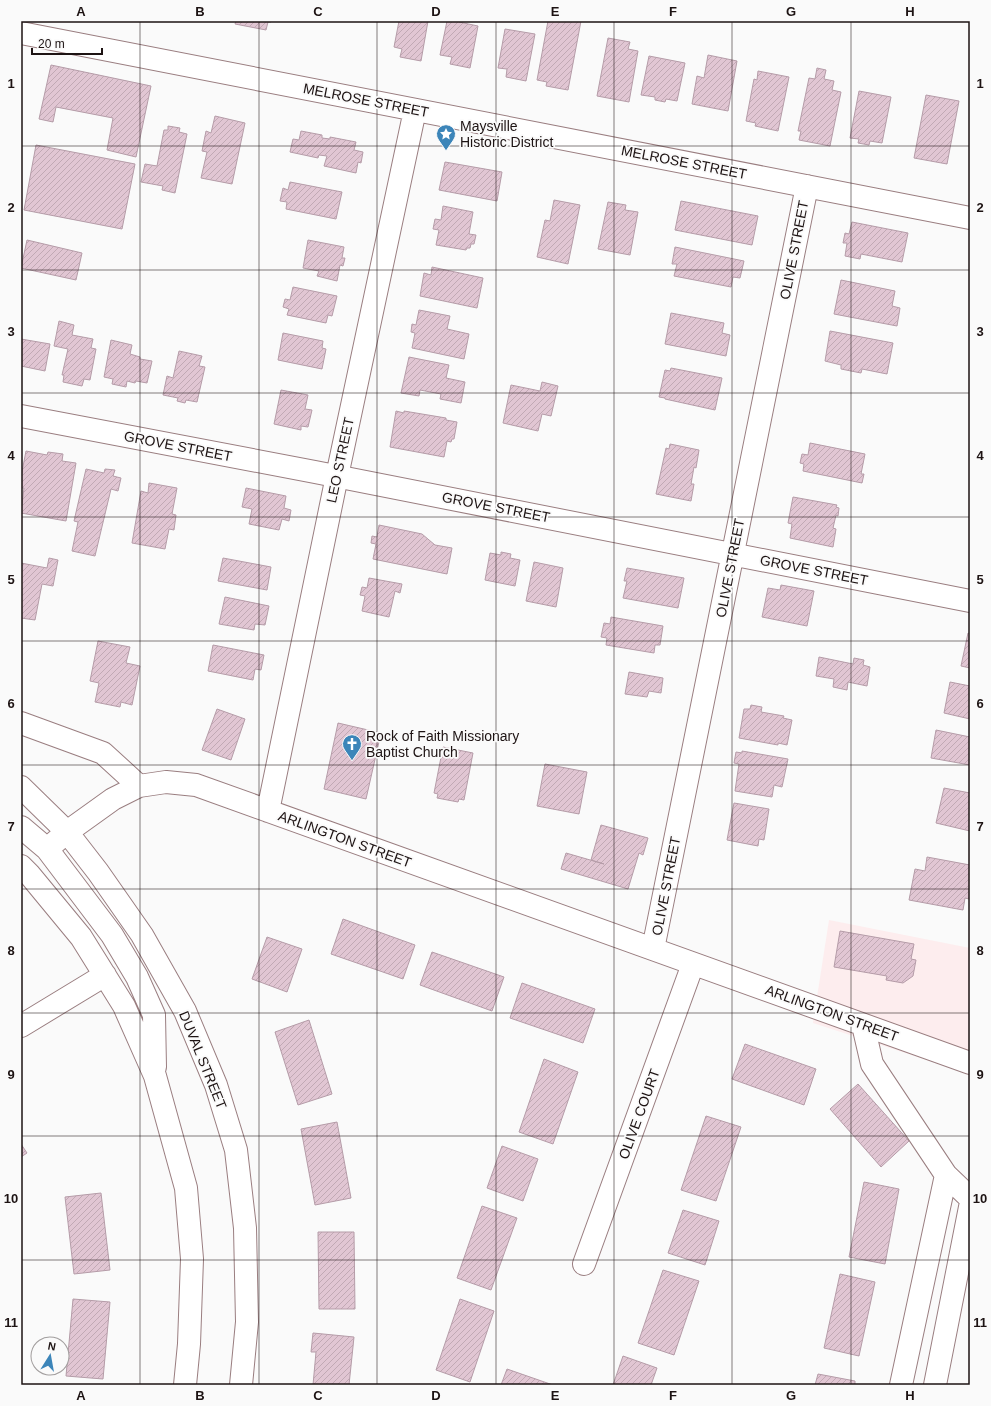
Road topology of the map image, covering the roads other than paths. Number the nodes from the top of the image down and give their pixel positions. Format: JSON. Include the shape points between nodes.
{"nodes":[{"id":1,"x":21,"y":33,"type":"edge"},
{"id":2,"x":415,"y":110,"type":"junction"},
{"id":3,"x":807,"y":186,"type":"junction"},
{"id":4,"x":970,"y":218,"type":"edge"},
{"id":5,"x":21,"y":416,"type":"edge"},
{"id":6,"x":336,"y":476,"type":"junction"},
{"id":7,"x":733,"y":554,"type":"junction"},
{"id":8,"x":970,"y":601,"type":"edge"},
{"id":9,"x":21,"y":724,"type":"edge"},
{"id":10,"x":139,"y":786,"type":"junction"},
{"id":11,"x":21,"y":787,"type":"edge"},
{"id":12,"x":268,"y":811,"type":"junction"},
{"id":13,"x":21,"y":827,"type":"edge"},
{"id":14,"x":67,"y":832,"type":"junction"},
{"id":15,"x":47,"y":849,"type":"junction"},
{"id":16,"x":21,"y":866,"type":"edge"},
{"id":17,"x":653,"y":950,"type":"junction"},
{"id":18,"x":693,"y":964,"type":"junction"},
{"id":19,"x":105,"y":975,"type":"junction"},
{"id":20,"x":863,"y":1025,"type":"junction"},
{"id":21,"x":21,"y":1026,"type":"edge"},
{"id":22,"x":970,"y":1063,"type":"edge"},
{"id":23,"x":156,"y":1076,"type":"junction"},
{"id":24,"x":946,"y":1175,"type":"junction"},
{"id":25,"x":970,"y":1198,"type":"edge"},
{"id":26,"x":970,"y":1207,"type":"edge"},
{"id":27,"x":584,"y":1264,"type":"dead end"},
{"id":28,"x":185,"y":1385,"type":"edge"},
{"id":29,"x":241,"y":1385,"type":"edge"},
{"id":30,"x":901,"y":1385,"type":"edge"},
{"id":31,"x":935,"y":1385,"type":"edge"}],
"edges":[{"from":1,"to":2,"type":"street","name":"MELROSE STREET"},
{"from":2,"to":3,"type":"street","name":"MELROSE STREET"},
{"from":2,"to":6,"type":"street","name":"LEO STREET"},
{"from":3,"to":4,"type":"street","name":"MELROSE STREET"},
{"from":3,"to":7,"type":"street","name":"OLIVE STREET"},
{"from":5,"to":6,"type":"street","name":"GROVE STREET"},
{"from":6,"to":7,"type":"street","name":"GROVE STREET"},
{"from":6,"to":12,"type":"street","name":"LEO STREET"},
{"from":7,"to":8,"type":"street","name":"GROVE STREET"},
{"from":7,"to":17,"type":"street","name":"OLIVE STREET"},
{"from":9,"to":10,"type":"street","via":[[103,753]]},
{"from":10,"to":12,"type":"street","name":"ARLINGTON STREET","via":[[166,782],[196,785]]},
{"from":10,"to":14,"type":"street","name":"ARLINGTON STREET","via":[[113,799]]},
{"from":11,"to":14,"type":"street","name":"DUVAL STREET"},
{"from":12,"to":17,"type":"street","name":"ARLINGTON STREET"},
{"from":13,"to":15,"type":"street"},
{"from":14,"to":15,"type":"street","name":"ARLINGTON STREET"},
{"from":14,"to":29,"type":"street","name":"DUVAL STREET","via":[[142,935],[185,1011],[216,1085],[236,1150],[245,1228],[247,1322]]},
{"from":15,"to":23,"type":"street","via":[[112,935],[137,977],[154,1014]]},
{"from":16,"to":19,"type":"street","via":[[82,937]]},
{"from":17,"to":18,"type":"street","name":"ARLINGTON STREET"},
{"from":18,"to":20,"type":"street","name":"ARLINGTON STREET"},
{"from":18,"to":27,"type":"street","name":"OLIVE COURT"},
{"from":19,"to":21,"type":"street"},
{"from":19,"to":23,"type":"street","via":[[124,1006]]},
{"from":20,"to":22,"type":"street","name":"ARLINGTON STREET"},
{"from":20,"to":24,"type":"street","via":[[872,1064]]},
{"from":23,"to":28,"type":"street","via":[[186,1188],[192,1259]]},
{"from":24,"to":25,"type":"street"},
{"from":24,"to":30,"type":"street"},
{"from":26,"to":31,"type":"street"}]}
